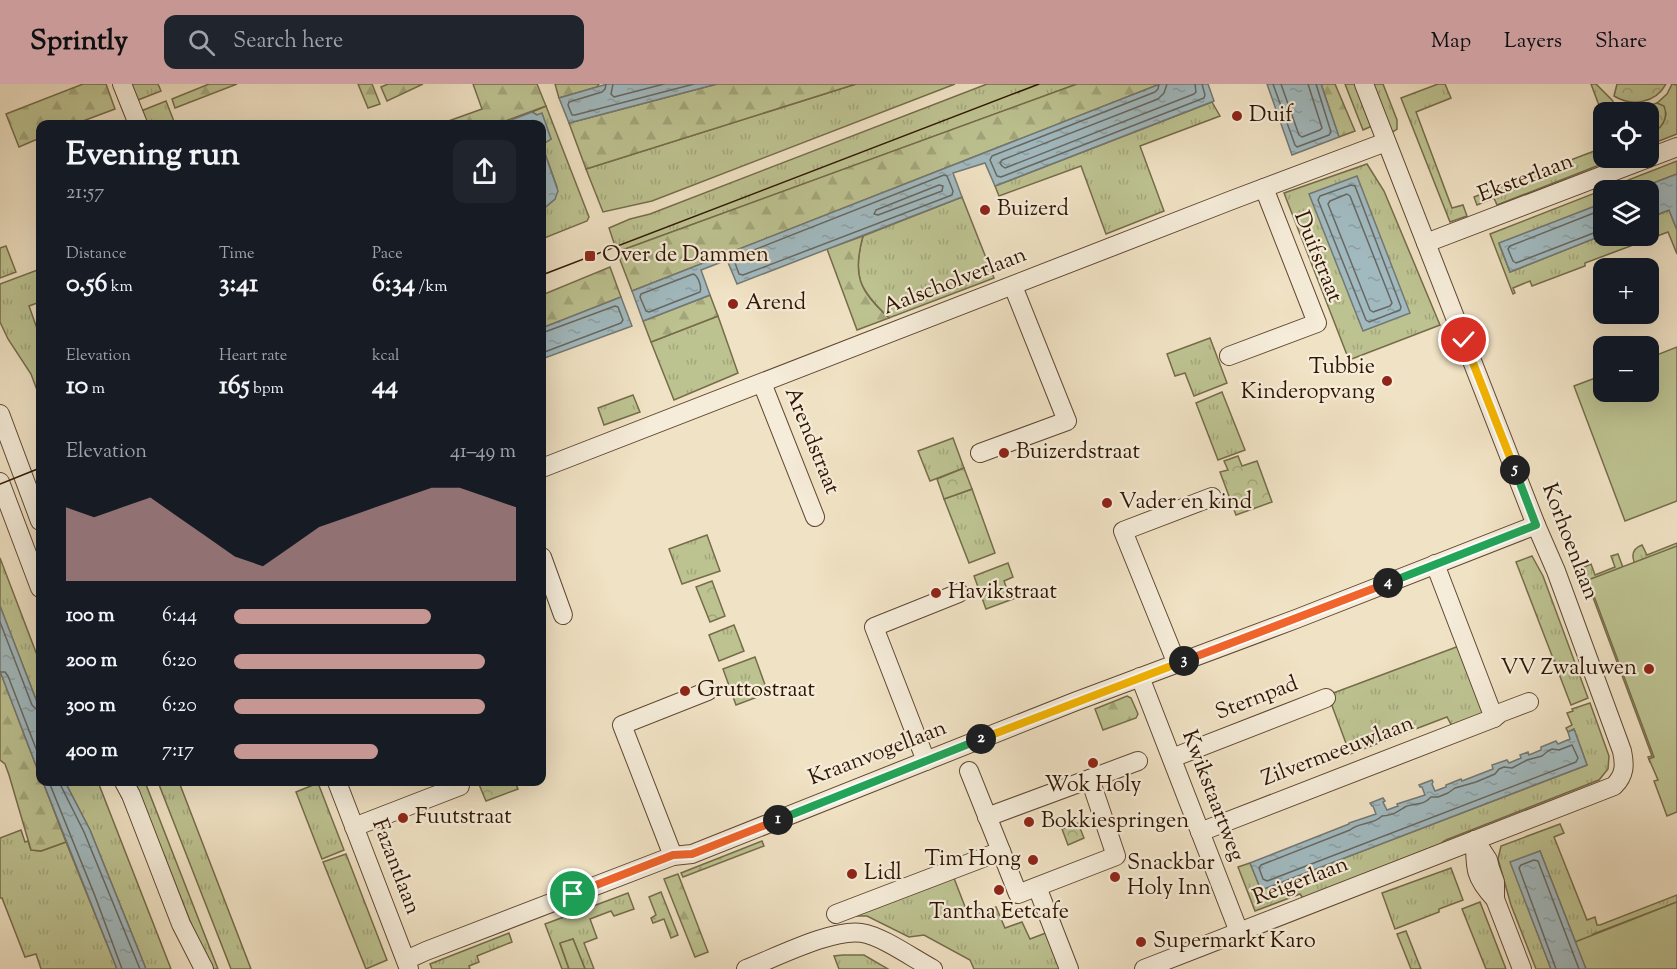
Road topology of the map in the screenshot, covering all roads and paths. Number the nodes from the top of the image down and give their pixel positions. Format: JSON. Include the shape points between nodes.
{"nodes":[{"id":1,"x":122,"y":84,"type":"edge"},
{"id":2,"x":1364,"y":84,"type":"edge"},
{"id":3,"x":136,"y":120,"type":"edge"},
{"id":4,"x":1386,"y":142,"type":"junction"},
{"id":5,"x":1677,"y":147,"type":"edge"},
{"id":6,"x":1264,"y":188,"type":"junction"},
{"id":7,"x":1426,"y":243,"type":"junction"},
{"id":8,"x":1013,"y":286,"type":"junction"},
{"id":9,"x":1229,"y":356,"type":"dead end"},
{"id":10,"x":762,"y":383,"type":"junction"},
{"id":11,"x":0,"y":414,"type":"edge"},
{"id":12,"x":981,"y":453,"type":"dead end"},
{"id":13,"x":546,"y":466,"type":"edge"},
{"id":14,"x":0,"y":482,"type":"edge"},
{"id":15,"x":1212,"y":497,"type":"dead end"},
{"id":16,"x":36,"y":510,"type":"edge"},
{"id":17,"x":815,"y":517,"type":"dead end"},
{"id":18,"x":1536,"y":525,"type":"junction"},
{"id":19,"x":1435,"y":564,"type":"junction"},
{"id":20,"x":546,"y":568,"type":"edge"},
{"id":21,"x":36,"y":577,"type":"edge"},
{"id":22,"x":959,"y":593,"type":"dead end"},
{"id":23,"x":563,"y":615,"type":"dead end"},
{"id":24,"x":1177,"y":664,"type":"junction"},
{"id":25,"x":1140,"y":677,"type":"junction"},
{"id":26,"x":708,"y":691,"type":"dead end"},
{"id":27,"x":1326,"y":698,"type":"dead end"},
{"id":28,"x":1529,"y":702,"type":"dead end"},
{"id":29,"x":1494,"y":718,"type":"junction"},
{"id":30,"x":1172,"y":758,"type":"junction"},
{"id":31,"x":926,"y":761,"type":"junction"},
{"id":32,"x":1138,"y":761,"type":"dead end"},
{"id":33,"x":969,"y":771,"type":"dead end"},
{"id":34,"x":1090,"y":779,"type":"junction"},
{"id":35,"x":127,"y":786,"type":"edge"},
{"id":36,"x":339,"y":786,"type":"edge"},
{"id":37,"x":460,"y":786,"type":"dead end"},
{"id":38,"x":987,"y":817,"type":"junction"},
{"id":39,"x":354,"y":827,"type":"junction"},
{"id":40,"x":1200,"y":832,"type":"junction"},
{"id":41,"x":1475,"y":840,"type":"junction"},
{"id":42,"x":1001,"y":851,"type":"junction"},
{"id":43,"x":673,"y":855,"type":"junction"},
{"id":44,"x":1037,"y":887,"type":"junction"},
{"id":45,"x":836,"y":914,"type":"dead end"},
{"id":46,"x":181,"y":924,"type":"junction"},
{"id":47,"x":1239,"y":932,"type":"junction"},
{"id":48,"x":407,"y":965,"type":"edge"},
{"id":49,"x":193,"y":969,"type":"edge"},
{"id":50,"x":204,"y":969,"type":"edge"},
{"id":51,"x":746,"y":969,"type":"edge"},
{"id":52,"x":933,"y":969,"type":"edge"},
{"id":53,"x":1069,"y":969,"type":"edge"},
{"id":54,"x":1144,"y":969,"type":"edge"},
{"id":55,"x":1522,"y":969,"type":"edge"}],
"edges":[{"from":1,"to":3,"type":"street"},
{"from":2,"to":4,"type":"street","name":"Korhoenlaan"},
{"from":4,"to":6,"type":"street","name":"Aalscholverlaan"},
{"from":4,"to":7,"type":"street","name":"Korhoenlaan"},
{"from":5,"to":7,"type":"street","name":"Eksterlaan"},
{"from":6,"to":8,"type":"street","name":"Aalscholverlaan"},
{"from":6,"to":9,"type":"street","name":"Duifstraat","via":[[1317,323]]},
{"from":7,"to":18,"type":"street","name":"Korhoenlaan"},
{"from":8,"to":10,"type":"street","name":"Aalscholverlaan"},
{"from":8,"to":12,"type":"street","via":[[1067,420]]},
{"from":10,"to":13,"type":"street","name":"Aalscholverlaan"},
{"from":10,"to":17,"type":"street","name":"Arendstraat"},
{"from":11,"to":16,"type":"street"},
{"from":14,"to":21,"type":"street"},
{"from":15,"to":24,"type":"street","via":[[1124,531]]},
{"from":18,"to":19,"type":"street","name":"Kraanvogellaan"},
{"from":18,"to":41,"type":"street","name":"Korhoenlaan","via":[[1622,751],[1624,769],[1614,786]]},
{"from":19,"to":24,"type":"street","name":"Kraanvogellaan"},
{"from":19,"to":29,"type":"street"},
{"from":20,"to":23,"type":"street"},
{"from":22,"to":31,"type":"street","via":[[874,627]]},
{"from":24,"to":25,"type":"street","name":"Kraanvogellaan"},
{"from":25,"to":30,"type":"street","name":"Kwikstaartweg"},
{"from":25,"to":31,"type":"street","name":"Kraanvogellaan"},
{"from":26,"to":43,"type":"street","via":[[622,725]]},
{"from":27,"to":30,"type":"street","name":"Sternpad"},
{"from":28,"to":29,"type":"street","name":"Zilvermeeuwlaan"},
{"from":29,"to":40,"type":"street","name":"Zilvermeeuwlaan"},
{"from":30,"to":40,"type":"street","name":"Kwikstaartweg"},
{"from":31,"to":43,"type":"street","name":"Kraanvogellaan","via":[[692,854]]},
{"from":32,"to":34,"type":"street"},
{"from":33,"to":38,"type":"street"},
{"from":34,"to":38,"type":"street"},
{"from":34,"to":44,"type":"street","via":[[1116,856]]},
{"from":35,"to":46,"type":"street"},
{"from":36,"to":39,"type":"street","name":"Fazantlaan"},
{"from":37,"to":39,"type":"street"},
{"from":38,"to":42,"type":"street"},
{"from":39,"to":48,"type":"street","name":"Fazantlaan"},
{"from":40,"to":47,"type":"street","name":"Kwikstaartweg"},
{"from":41,"to":47,"type":"street","name":"Reigerlaan"},
{"from":41,"to":55,"type":"street","via":[[1488,860],[1495,882],[1495,899]]},
{"from":42,"to":44,"type":"street","via":[[1018,894]]},
{"from":42,"to":45,"type":"street"},
{"from":43,"to":48,"type":"street","name":"Kraanvogellaan","via":[[426,951]]},
{"from":44,"to":53,"type":"street"},
{"from":46,"to":49,"type":"street"},
{"from":46,"to":50,"type":"street"},
{"from":47,"to":54,"type":"street","name":"Reigerlaan"},
{"from":51,"to":52,"type":"street","via":[[843,933],[881,939]]}]}
